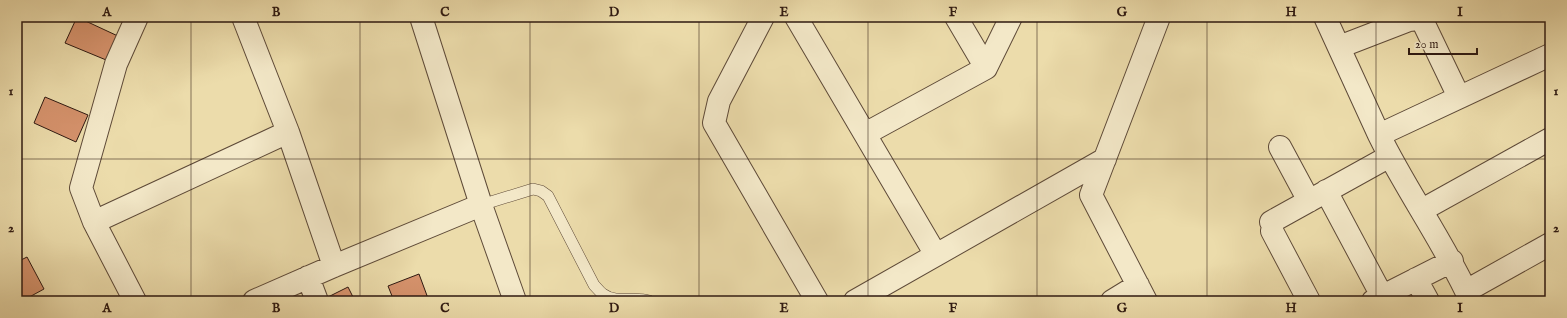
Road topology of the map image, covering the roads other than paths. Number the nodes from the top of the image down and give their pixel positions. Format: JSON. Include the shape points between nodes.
{"nodes":[{"id":1,"x":136,"y":17,"type":"edge"},
{"id":2,"x":243,"y":17,"type":"edge"},
{"id":3,"x":421,"y":17,"type":"edge"},
{"id":4,"x":763,"y":17,"type":"edge"},
{"id":5,"x":796,"y":17,"type":"edge"},
{"id":6,"x":956,"y":17,"type":"edge"},
{"id":7,"x":1011,"y":17,"type":"edge"},
{"id":8,"x":1159,"y":17,"type":"edge"},
{"id":9,"x":1325,"y":17,"type":"edge"},
{"id":10,"x":1339,"y":47,"type":"junction"},
{"id":11,"x":1550,"y":55,"type":"edge"},
{"id":12,"x":986,"y":68,"type":"junction"},
{"id":13,"x":1459,"y":97,"type":"junction"},
{"id":14,"x":288,"y":132,"type":"junction"},
{"id":15,"x":865,"y":134,"type":"junction"},
{"id":16,"x":1379,"y":135,"type":"junction"},
{"id":17,"x":1550,"y":139,"type":"edge"},
{"id":18,"x":1280,"y":148,"type":"dead end"},
{"id":19,"x":1390,"y":156,"type":"junction"},
{"id":20,"x":1105,"y":159,"type":"junction"},
{"id":21,"x":1318,"y":196,"type":"junction"},
{"id":22,"x":481,"y":205,"type":"junction"},
{"id":23,"x":1422,"y":210,"type":"junction"},
{"id":24,"x":94,"y":222,"type":"junction"},
{"id":25,"x":1550,"y":244,"type":"edge"},
{"id":26,"x":936,"y":255,"type":"junction"},
{"id":27,"x":1452,"y":261,"type":"junction"},
{"id":28,"x":334,"y":266,"type":"junction"},
{"id":29,"x":308,"y":277,"type":"junction"},
{"id":30,"x":1416,"y":279,"type":"junction"},
{"id":31,"x":1142,"y":293,"type":"edge"},
{"id":32,"x":1378,"y":299,"type":"edge"},
{"id":33,"x":135,"y":301,"type":"edge"},
{"id":34,"x":254,"y":301,"type":"edge"},
{"id":35,"x":317,"y":301,"type":"edge"},
{"id":36,"x":515,"y":301,"type":"edge"},
{"id":37,"x":649,"y":301,"type":"edge"},
{"id":38,"x":817,"y":301,"type":"edge"},
{"id":39,"x":855,"y":301,"type":"edge"},
{"id":40,"x":1112,"y":301,"type":"edge"},
{"id":41,"x":1309,"y":301,"type":"edge"},
{"id":42,"x":1428,"y":301,"type":"edge"}],
"edges":[{"from":1,"to":24,"type":"street","via":[[116,64],[81,188]]},
{"from":2,"to":14,"type":"street"},
{"from":3,"to":22,"type":"street"},
{"from":4,"to":38,"type":"street","via":[[719,101],[714,123]]},
{"from":5,"to":15,"type":"street"},
{"from":6,"to":12,"type":"street"},
{"from":7,"to":12,"type":"street"},
{"from":8,"to":20,"type":"street"},
{"from":9,"to":10,"type":"street"},
{"from":10,"to":13,"type":"street","via":[[1409,20],[1418,19],[1423,22]]},
{"from":10,"to":16,"type":"street"},
{"from":11,"to":13,"type":"street"},
{"from":12,"to":15,"type":"street"},
{"from":13,"to":16,"type":"street"},
{"from":14,"to":24,"type":"street"},
{"from":14,"to":28,"type":"street"},
{"from":15,"to":26,"type":"street"},
{"from":16,"to":19,"type":"street"},
{"from":17,"to":23,"type":"street"},
{"from":18,"to":21,"type":"street"},
{"from":19,"to":21,"type":"street"},
{"from":19,"to":23,"type":"street"},
{"from":20,"to":26,"type":"street"},
{"from":20,"to":31,"type":"street","via":[[1091,195]]},
{"from":21,"to":32,"type":"street"},
{"from":21,"to":41,"type":"street","via":[[1271,227]]},
{"from":22,"to":28,"type":"street"},
{"from":22,"to":36,"type":"street"},
{"from":22,"to":37,"type":"lane","via":[[533,189],[541,191],[548,196],[594,285],[613,299]]},
{"from":23,"to":27,"type":"street"},
{"from":24,"to":33,"type":"street"},
{"from":25,"to":27,"type":"street","via":[[1466,291]]},
{"from":26,"to":39,"type":"street"},
{"from":27,"to":30,"type":"street"},
{"from":28,"to":29,"type":"street"},
{"from":29,"to":34,"type":"street"},
{"from":29,"to":35,"type":"street"},
{"from":30,"to":32,"type":"street"},
{"from":30,"to":42,"type":"street"},
{"from":31,"to":40,"type":"street"}]}
